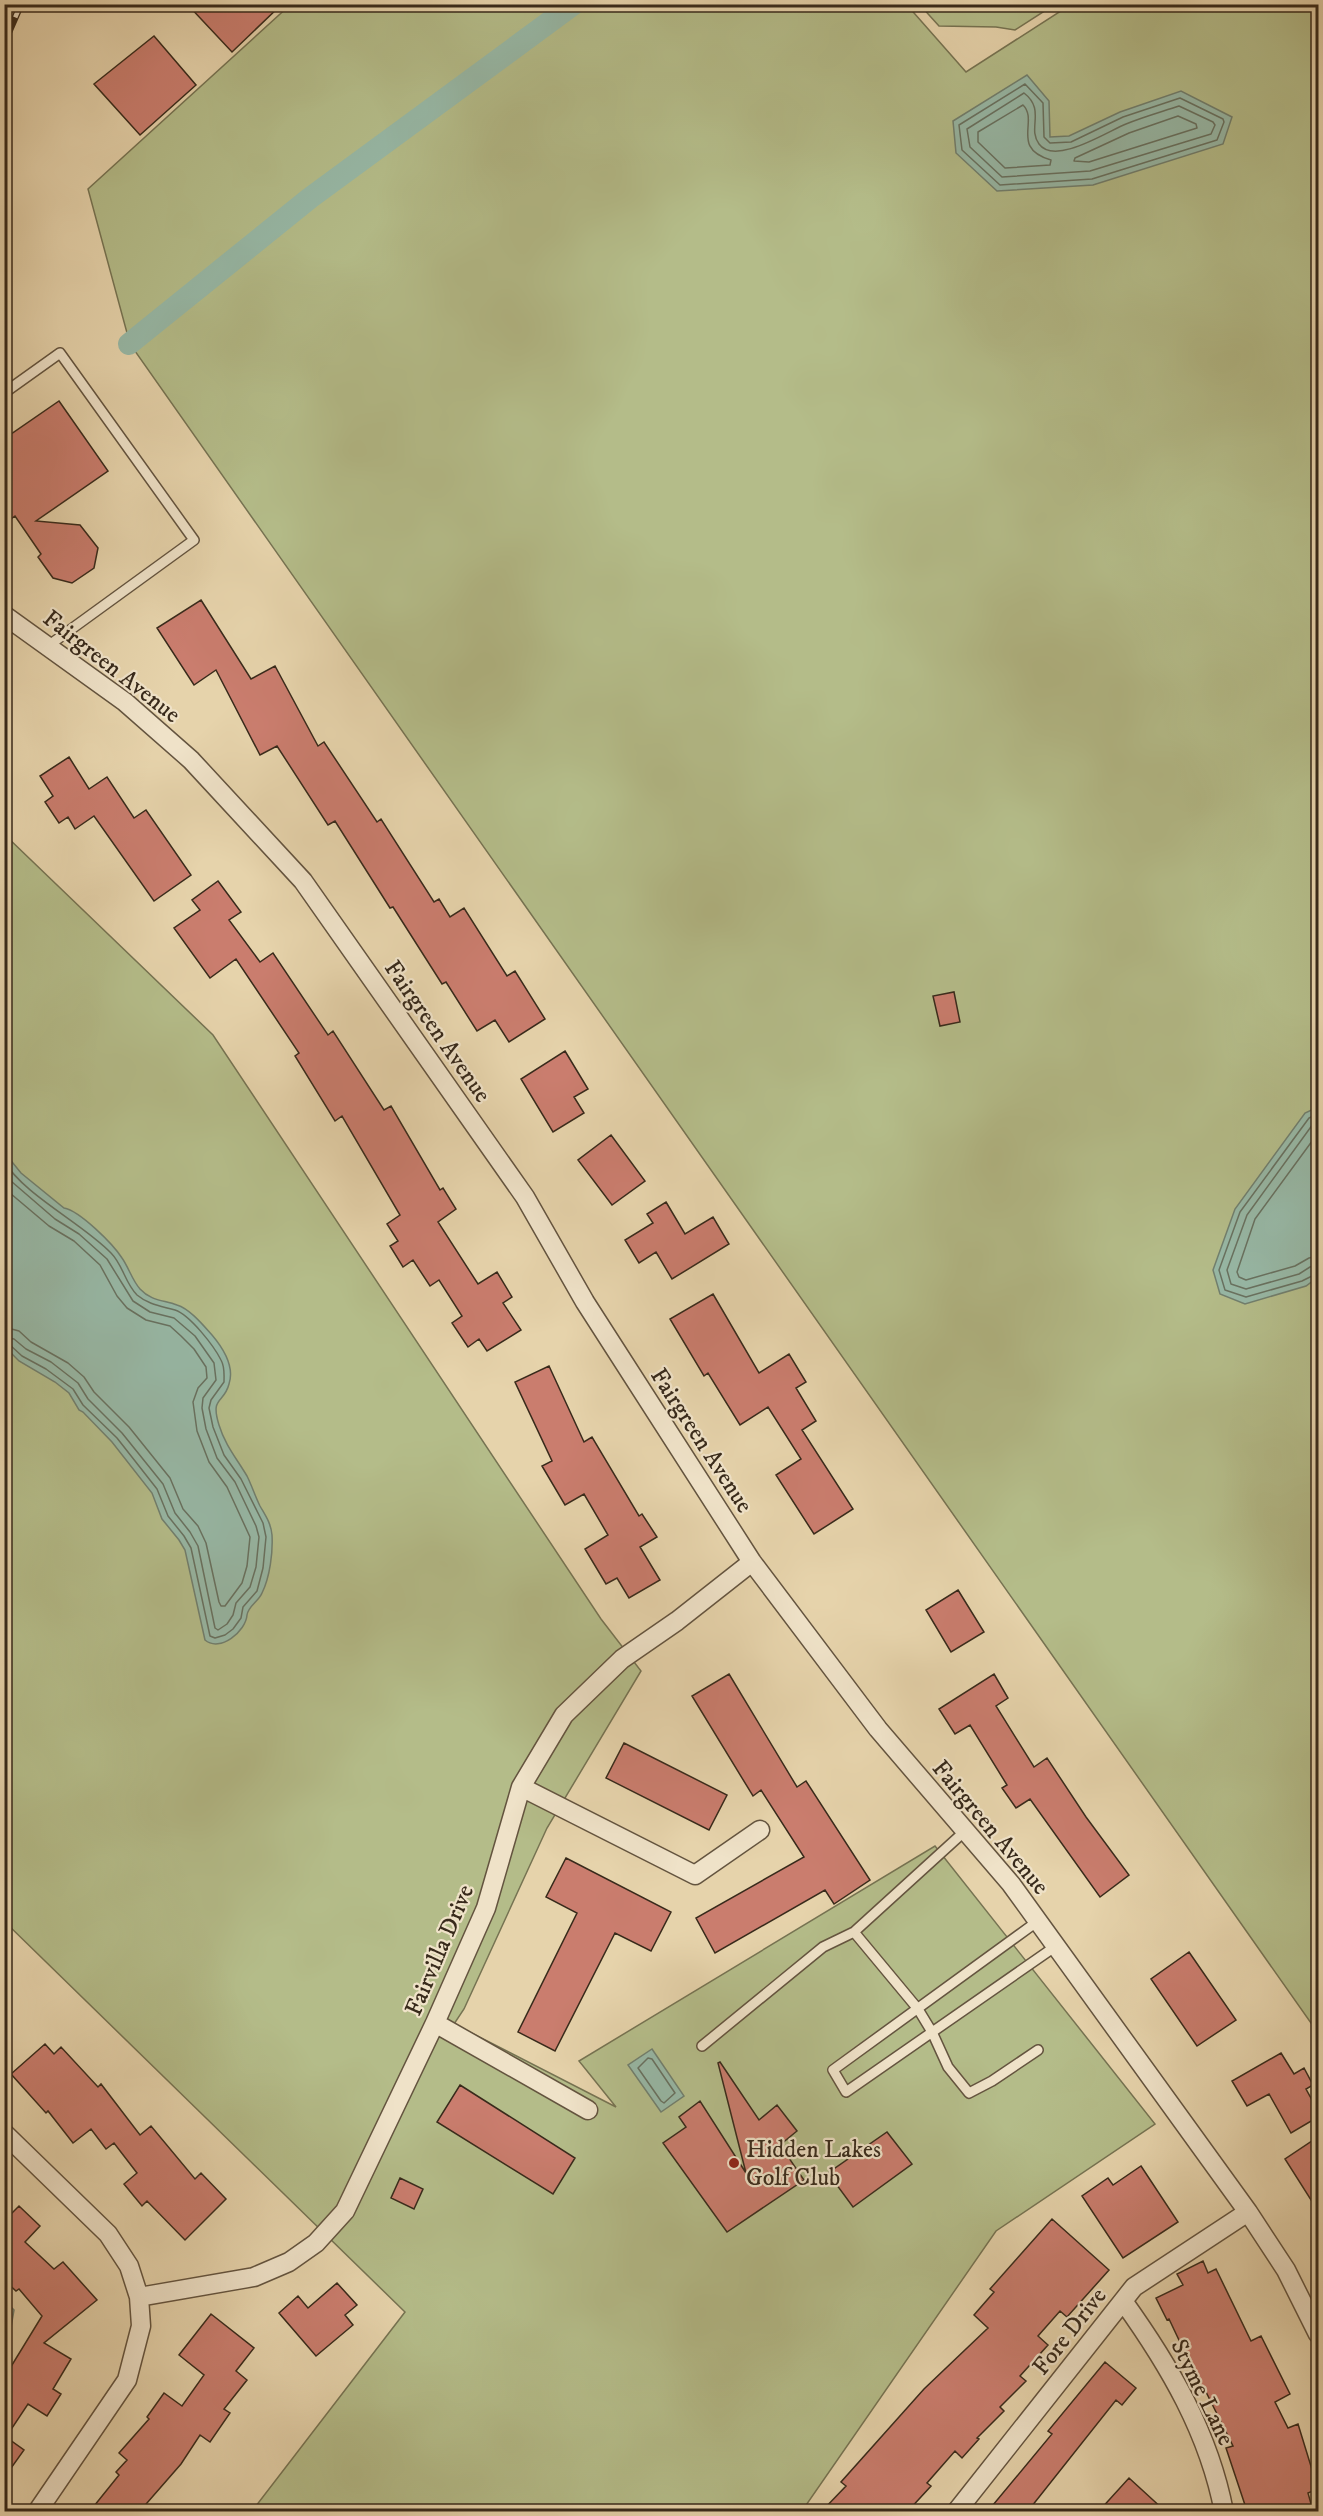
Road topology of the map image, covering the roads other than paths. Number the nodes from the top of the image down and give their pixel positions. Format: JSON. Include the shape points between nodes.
{"nodes":[{"id":1,"x":4,"y":393,"type":"edge"},
{"id":2,"x":4,"y":615,"type":"edge"},
{"id":3,"x":48,"y":646,"type":"junction"},
{"id":4,"x":752,"y":1562,"type":"junction"},
{"id":5,"x":521,"y":1787,"type":"junction"},
{"id":6,"x":760,"y":1830,"type":"dead end"},
{"id":7,"x":965,"y":1831,"type":"junction"},
{"id":8,"x":1038,"y":1921,"type":"junction"},
{"id":9,"x":854,"y":1932,"type":"junction"},
{"id":10,"x":1056,"y":1946,"type":"junction"},
{"id":11,"x":918,"y":2009,"type":"junction"},
{"id":12,"x":435,"y":2023,"type":"junction"},
{"id":13,"x":932,"y":2032,"type":"junction"},
{"id":14,"x":702,"y":2046,"type":"dead end"},
{"id":15,"x":1038,"y":2050,"type":"dead end"},
{"id":16,"x":588,"y":2110,"type":"dead end"},
{"id":17,"x":4,"y":2133,"type":"edge"},
{"id":18,"x":1248,"y":2212,"type":"junction"},
{"id":19,"x":139,"y":2297,"type":"junction"},
{"id":20,"x":1123,"y":2301,"type":"junction"},
{"id":21,"x":1318,"y":2334,"type":"edge"},
{"id":22,"x":37,"y":2511,"type":"edge"},
{"id":23,"x":956,"y":2511,"type":"edge"},
{"id":24,"x":1224,"y":2511,"type":"edge"}],
"edges":[{"from":1,"to":3,"type":"lane","via":[[60,353],[194,540]]},
{"from":2,"to":3,"type":"street","name":"Fairgreen Avenue"},
{"from":3,"to":4,"type":"street","name":"Fairgreen Avenue","via":[[125,702],[191,760],[303,880],[525,1197],[585,1302]]},
{"from":4,"to":5,"type":"street","name":"Fairvilla Drive","via":[[622,1659],[564,1715]]},
{"from":4,"to":7,"type":"street","name":"Fairgreen Avenue","via":[[878,1729]]},
{"from":5,"to":6,"type":"street","via":[[695,1875]]},
{"from":5,"to":12,"type":"street","name":"Fairvilla Drive","via":[[486,1908]]},
{"from":7,"to":8,"type":"street","name":"Fairgreen Avenue"},
{"from":7,"to":9,"type":"lane"},
{"from":8,"to":10,"type":"street","name":"Fairgreen Avenue"},
{"from":8,"to":11,"type":"lane"},
{"from":9,"to":11,"type":"lane"},
{"from":9,"to":14,"type":"lane","via":[[823,1947]]},
{"from":10,"to":13,"type":"lane"},
{"from":10,"to":18,"type":"street","name":"Fairgreen Avenue"},
{"from":11,"to":13,"type":"lane"},
{"from":11,"to":13,"type":"lane","via":[[833,2070],[846,2092]]},
{"from":12,"to":16,"type":"street"},
{"from":12,"to":19,"type":"street","name":"Fairvilla Drive","via":[[345,2211],[316,2243],[289,2262],[254,2277]]},
{"from":13,"to":15,"type":"lane","via":[[948,2067],[969,2093]]},
{"from":17,"to":19,"type":"street","via":[[108,2234],[129,2266]]},
{"from":18,"to":20,"type":"street","name":"Fore Drive","via":[[1134,2287]]},
{"from":18,"to":21,"type":"street","name":"Fairgreen Avenue","via":[[1286,2270]]},
{"from":19,"to":22,"type":"street","via":[[141,2326],[127,2380]]},
{"from":20,"to":23,"type":"street","name":"Fore Drive"},
{"from":20,"to":24,"type":"street","name":"Styme Lane","via":[[1157,2348],[1193,2414],[1218,2481]]}]}
